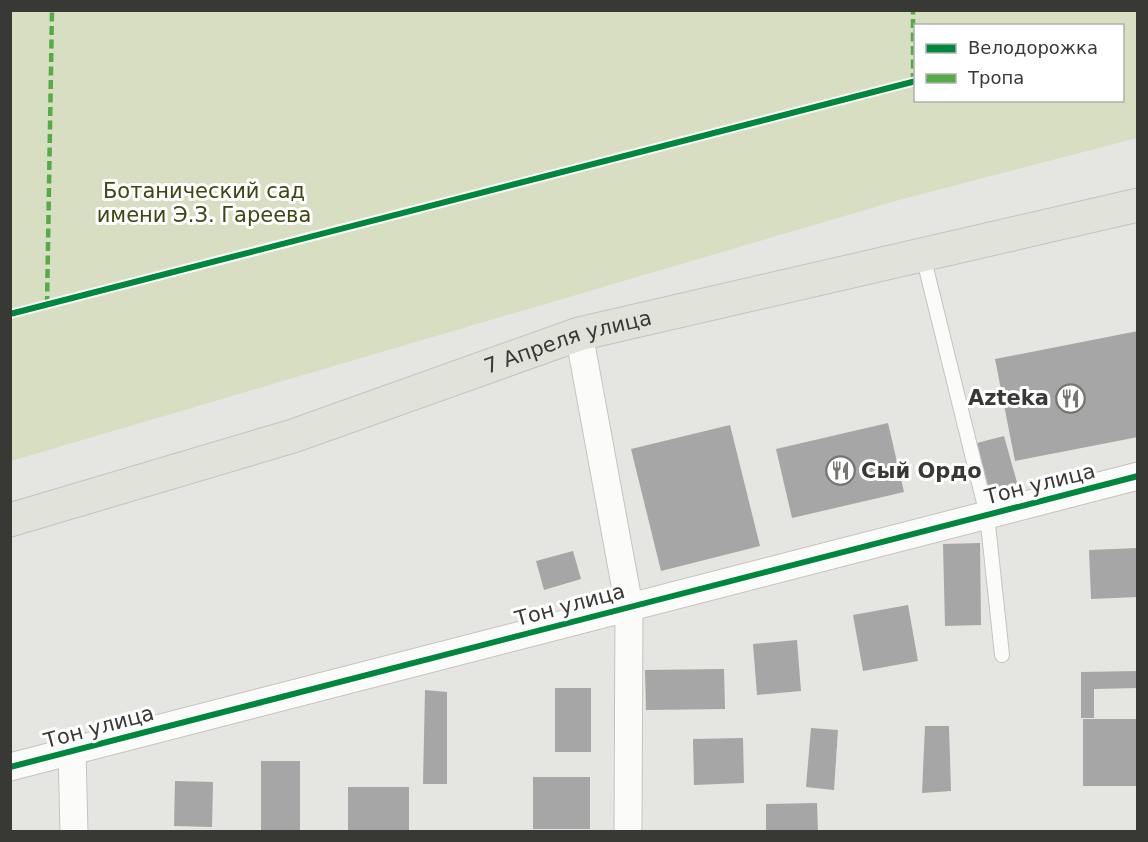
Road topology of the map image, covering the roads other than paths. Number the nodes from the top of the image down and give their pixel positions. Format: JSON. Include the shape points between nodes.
{"nodes":[{"id":1,"x":1137,"y":206,"type":"edge"},
{"id":2,"x":923,"y":256,"type":"junction"},
{"id":3,"x":579,"y":334,"type":"junction"},
{"id":4,"x":1137,"y":476,"type":"edge"},
{"id":5,"x":987,"y":515,"type":"junction"},
{"id":6,"x":10,"y":520,"type":"edge"},
{"id":7,"x":629,"y":606,"type":"junction"},
{"id":8,"x":1002,"y":656,"type":"dead end"},
{"id":9,"x":72,"y":751,"type":"junction"},
{"id":10,"x":10,"y":767,"type":"edge"},
{"id":11,"x":74,"y":831,"type":"edge"},
{"id":12,"x":628,"y":831,"type":"edge"}],
"edges":[{"from":1,"to":2,"type":"main road","name":"7 Апреля улица"},
{"from":2,"to":3,"type":"main road","name":"7 Апреля улица"},
{"from":2,"to":5,"type":"lane"},
{"from":3,"to":6,"type":"main road","name":"7 Апреля улица","via":[[293,436]]},
{"from":3,"to":7,"type":"street"},
{"from":4,"to":5,"type":"street","name":"Тон улица"},
{"from":5,"to":7,"type":"street","name":"Тон улица"},
{"from":5,"to":8,"type":"lane"},
{"from":7,"to":9,"type":"street","name":"Тон улица"},
{"from":7,"to":12,"type":"street"},
{"from":9,"to":10,"type":"street","name":"Тон улица"},
{"from":9,"to":11,"type":"street"}]}
